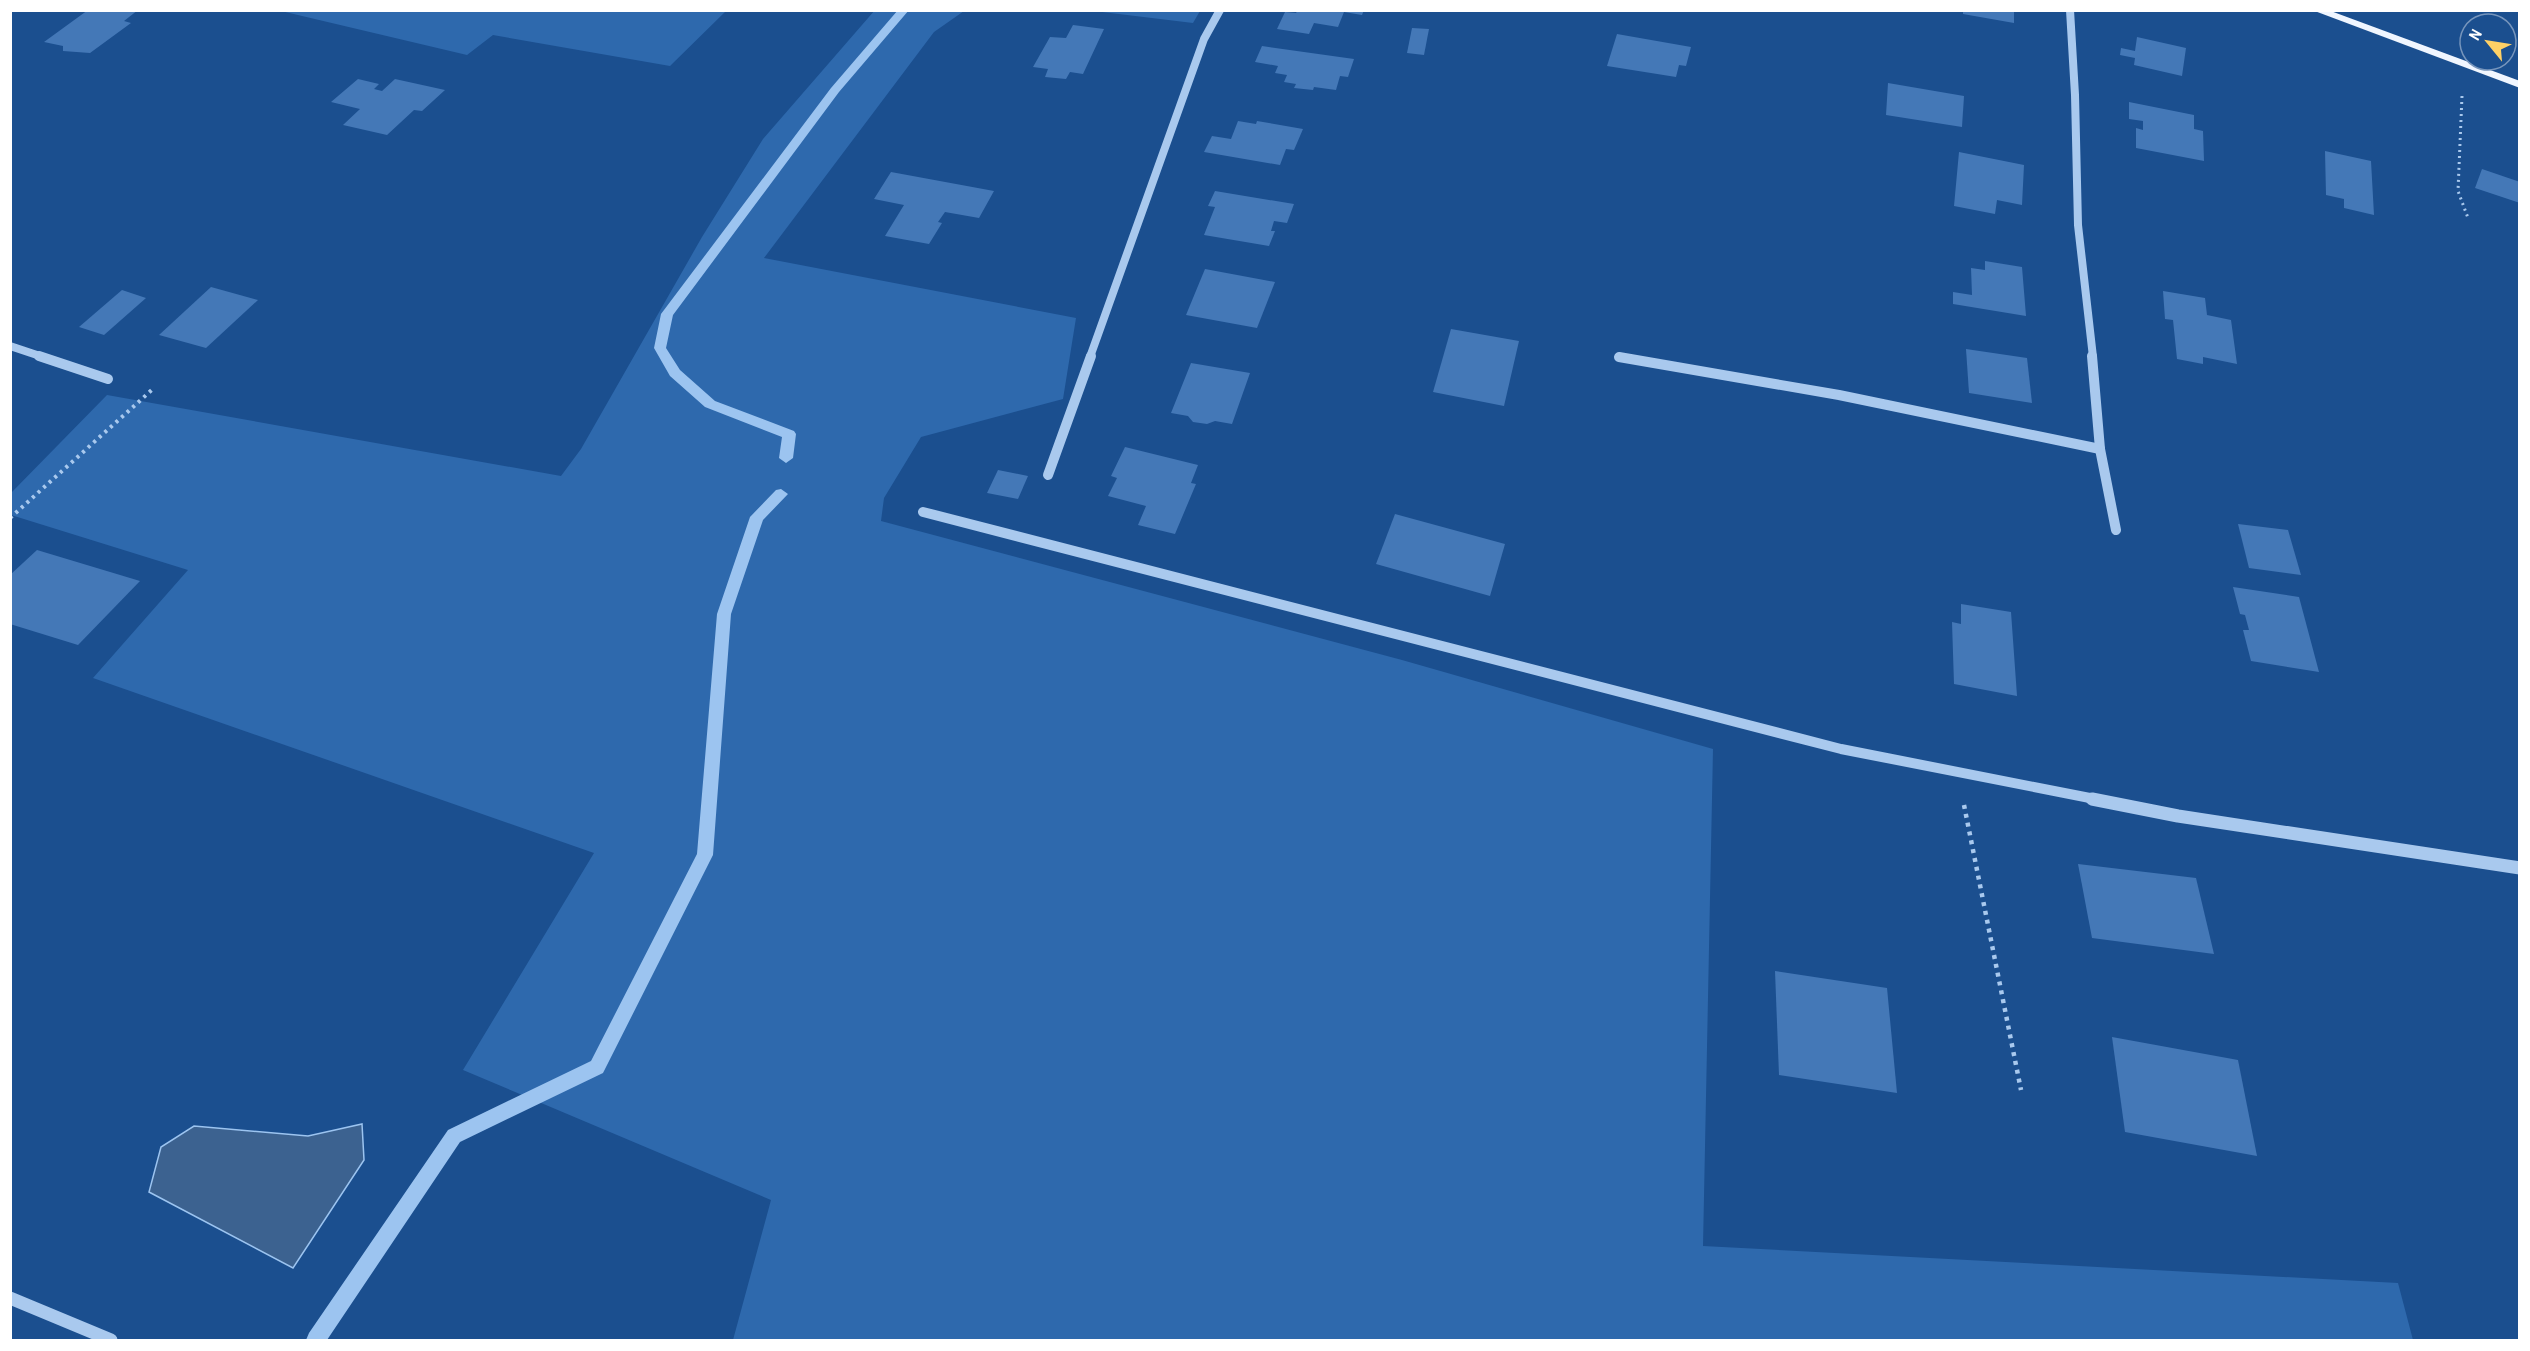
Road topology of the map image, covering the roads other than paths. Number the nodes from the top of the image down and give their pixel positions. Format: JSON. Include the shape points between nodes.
{"nodes":[{"id":1,"x":1221,"y":10,"type":"edge"},
{"id":2,"x":2070,"y":10,"type":"edge"},
{"id":3,"x":2317,"y":10,"type":"edge"},
{"id":4,"x":2520,"y":85,"type":"edge"},
{"id":5,"x":10,"y":346,"type":"edge"},
{"id":6,"x":1619,"y":357,"type":"dead end"},
{"id":7,"x":108,"y":379,"type":"dead end"},
{"id":8,"x":2100,"y":449,"type":"junction"},
{"id":9,"x":1048,"y":475,"type":"dead end"},
{"id":10,"x":923,"y":512,"type":"dead end"},
{"id":11,"x":2116,"y":531,"type":"dead end"},
{"id":12,"x":2520,"y":868,"type":"edge"},
{"id":13,"x":10,"y":1298,"type":"edge"},
{"id":14,"x":111,"y":1341,"type":"edge"}],
"edges":[{"from":1,"to":9,"type":"street","via":[[1204,39]]},
{"from":2,"to":8,"type":"street","via":[[2078,225]]},
{"from":3,"to":4,"type":"main road"},
{"from":5,"to":7,"type":"street"},
{"from":6,"to":8,"type":"street","via":[[1839,395]]},
{"from":8,"to":11,"type":"street"},
{"from":10,"to":12,"type":"street","via":[[1841,749],[2178,816]]},
{"from":13,"to":14,"type":"street"}]}
